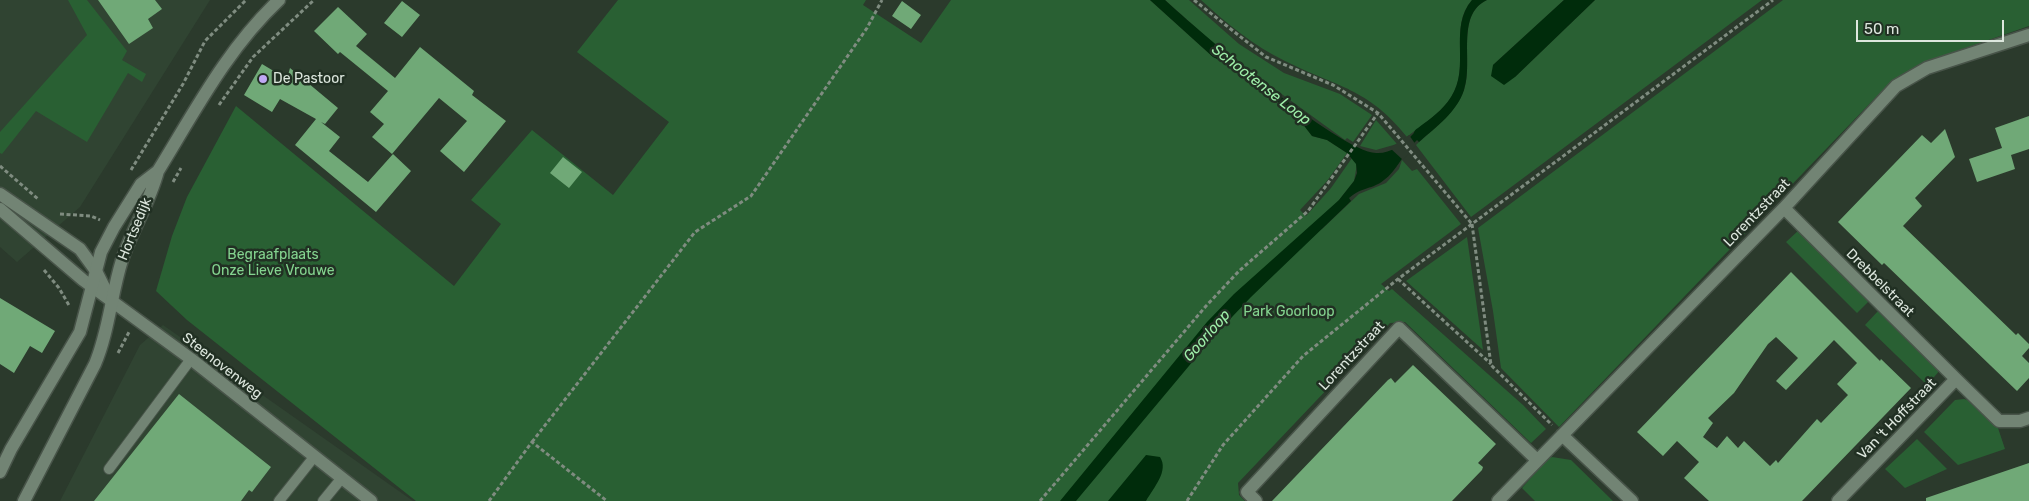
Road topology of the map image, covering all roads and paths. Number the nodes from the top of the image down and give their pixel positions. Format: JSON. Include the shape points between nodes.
{"nodes":[{"id":1,"x":246,"y":0,"type":"edge"},
{"id":2,"x":278,"y":0,"type":"edge"},
{"id":3,"x":314,"y":0,"type":"edge"},
{"id":4,"x":882,"y":0,"type":"edge"},
{"id":5,"x":1194,"y":0,"type":"edge"},
{"id":6,"x":1773,"y":0,"type":"edge"},
{"id":7,"x":2029,"y":35,"type":"edge"},
{"id":8,"x":218,"y":106,"type":"dead end"},
{"id":9,"x":1378,"y":113,"type":"junction"},
{"id":10,"x":183,"y":164,"type":"dead end"},
{"id":11,"x":0,"y":166,"type":"edge"},
{"id":12,"x":131,"y":171,"type":"dead end"},
{"id":13,"x":158,"y":171,"type":"junction"},
{"id":14,"x":169,"y":189,"type":"dead end"},
{"id":15,"x":0,"y":194,"type":"edge"},
{"id":16,"x":42,"y":203,"type":"dead end"},
{"id":17,"x":1784,"y":208,"type":"junction"},
{"id":18,"x":0,"y":210,"type":"edge"},
{"id":19,"x":55,"y":211,"type":"dead end"},
{"id":20,"x":106,"y":213,"type":"dead end"},
{"id":21,"x":101,"y":221,"type":"junction"},
{"id":22,"x":1472,"y":224,"type":"junction"},
{"id":23,"x":112,"y":231,"type":"junction"},
{"id":24,"x":80,"y":249,"type":"junction"},
{"id":25,"x":70,"y":269,"type":"junction"},
{"id":26,"x":96,"y":271,"type":"junction"},
{"id":27,"x":1398,"y":279,"type":"junction"},
{"id":28,"x":92,"y":286,"type":"junction"},
{"id":29,"x":110,"y":300,"type":"junction"},
{"id":30,"x":129,"y":314,"type":"junction"},
{"id":31,"x":69,"y":315,"type":"dead end"},
{"id":32,"x":116,"y":356,"type":"dead end"},
{"id":33,"x":191,"y":359,"type":"junction"},
{"id":34,"x":1491,"y":365,"type":"junction"},
{"id":35,"x":1956,"y":379,"type":"junction"},
{"id":36,"x":2029,"y":418,"type":"edge"},
{"id":37,"x":1562,"y":435,"type":"junction"},
{"id":38,"x":532,"y":442,"type":"junction"},
{"id":39,"x":314,"y":457,"type":"junction"},
{"id":40,"x":1538,"y":460,"type":"junction"},
{"id":41,"x":110,"y":469,"type":"dead end"},
{"id":42,"x":0,"y":472,"type":"edge"},
{"id":43,"x":341,"y":479,"type":"junction"},
{"id":44,"x":24,"y":501,"type":"edge"},
{"id":45,"x":279,"y":501,"type":"edge"},
{"id":46,"x":323,"y":501,"type":"edge"},
{"id":47,"x":371,"y":501,"type":"edge"},
{"id":48,"x":489,"y":501,"type":"edge"},
{"id":49,"x":607,"y":501,"type":"edge"},
{"id":50,"x":1040,"y":501,"type":"edge"},
{"id":51,"x":1187,"y":501,"type":"edge"},
{"id":52,"x":1256,"y":501,"type":"edge"},
{"id":53,"x":1498,"y":501,"type":"edge"},
{"id":54,"x":1632,"y":501,"type":"edge"},
{"id":55,"x":1838,"y":501,"type":"edge"}],
"edges":[{"from":1,"to":12,"type":"path","via":[[205,41]]},
{"from":2,"to":13,"type":"street","name":"Hortsedijk","via":[[257,20],[214,77]]},
{"from":3,"to":8,"type":"path","via":[[253,57]]},
{"from":4,"to":38,"type":"path","via":[[867,28],[751,196],[695,232]]},
{"from":5,"to":9,"type":"path","via":[[1266,57],[1333,85]]},
{"from":6,"to":22,"type":"path"},
{"from":7,"to":17,"type":"street","name":"Lorentzstraat","via":[[1927,68],[1896,86]]},
{"from":9,"to":22,"type":"path"},
{"from":9,"to":50,"type":"path","via":[[1308,211],[1239,271],[1206,306]]},
{"from":10,"to":14,"type":"path","name":"Hortsedijk"},
{"from":11,"to":16,"type":"path"},
{"from":13,"to":23,"type":"street","name":"Hortsedijk","via":[[141,184]]},
{"from":13,"to":29,"type":"street","name":"Hortsedijk","via":[[133,230]]},
{"from":15,"to":24,"type":"street","name":"Steenovenweg"},
{"from":17,"to":35,"type":"street","name":"Drebbelstraat"},
{"from":17,"to":37,"type":"street","name":"Lorentzstraat"},
{"from":18,"to":25,"type":"street","name":"Steenovenweg"},
{"from":19,"to":21,"type":"path","via":[[62,215],[90,216]]},
{"from":20,"to":21,"type":"path"},
{"from":21,"to":23,"type":"path"},
{"from":21,"to":24,"type":"path"},
{"from":22,"to":27,"type":"path"},
{"from":22,"to":34,"type":"path"},
{"from":23,"to":26,"type":"street","name":"Hortsedijk"},
{"from":24,"to":26,"type":"street","name":"Steenovenweg"},
{"from":25,"to":28,"type":"street","name":"Steenovenweg"},
{"from":25,"to":31,"type":"path","via":[[59,288],[70,306]]},
{"from":26,"to":28,"type":"street","name":"Hortsedijk"},
{"from":26,"to":29,"type":"street","name":"Steenovenweg"},
{"from":27,"to":34,"type":"path"},
{"from":27,"to":51,"type":"path","via":[[1303,356],[1223,445]]},
{"from":28,"to":29,"type":"street","name":"Steenovenweg"},
{"from":28,"to":42,"type":"street","name":"Hortsedijk","via":[[80,332]]},
{"from":29,"to":30,"type":"street","name":"Steenovenweg"},
{"from":29,"to":44,"type":"street","name":"Hortsedijk","via":[[105,337],[96,364]]},
{"from":30,"to":32,"type":"path","via":[[129,333]]},
{"from":30,"to":33,"type":"street","name":"Steenovenweg"},
{"from":33,"to":39,"type":"street","name":"Steenovenweg"},
{"from":33,"to":41,"type":"lane"},
{"from":34,"to":37,"type":"path"},
{"from":35,"to":36,"type":"street","name":"Van 't Hoffstraat","via":[[1999,421]]},
{"from":35,"to":55,"type":"street","name":"Van 't Hoffstraat"},
{"from":37,"to":40,"type":"street","name":"Lorentzstraat"},
{"from":37,"to":54,"type":"street"},
{"from":38,"to":48,"type":"path"},
{"from":38,"to":49,"type":"path"},
{"from":39,"to":43,"type":"street","name":"Steenovenweg"},
{"from":39,"to":45,"type":"lane"},
{"from":40,"to":52,"type":"street","name":"Lorentzstraat","via":[[1399,328],[1247,492]]},
{"from":40,"to":53,"type":"street","name":"Lorentzstraat"},
{"from":43,"to":46,"type":"lane"},
{"from":43,"to":47,"type":"street","name":"Steenovenweg"}]}
